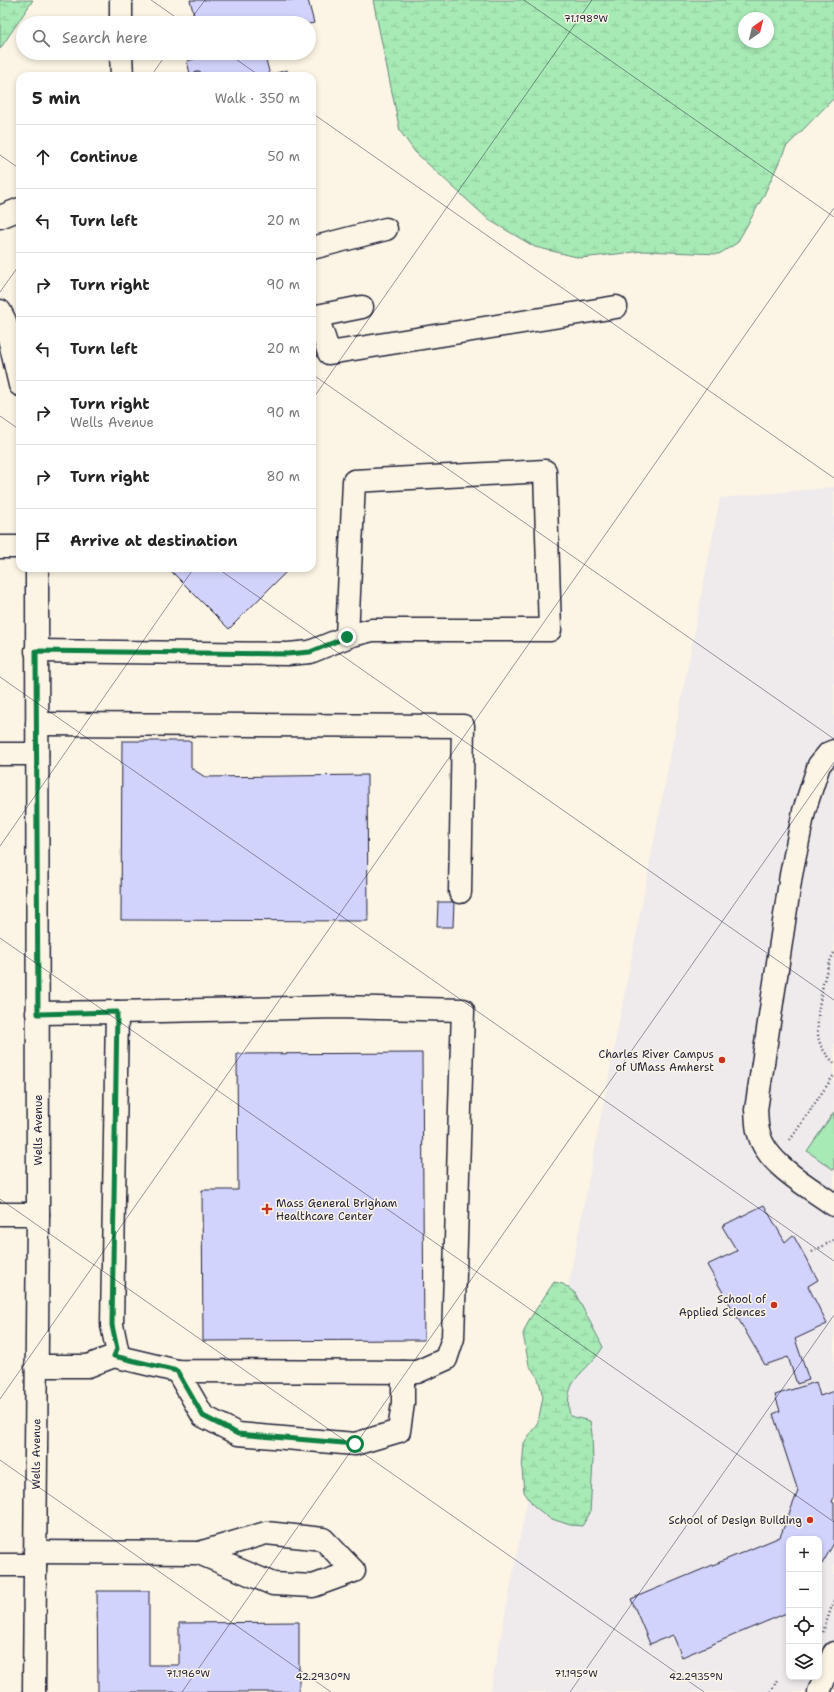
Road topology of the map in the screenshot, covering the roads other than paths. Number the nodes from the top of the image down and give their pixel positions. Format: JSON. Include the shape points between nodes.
{"nodes":[{"id":1,"x":121,"y":0,"type":"edge"},
{"id":2,"x":121,"y":16,"type":"edge"},
{"id":3,"x":121,"y":60,"type":"edge"},
{"id":4,"x":122,"y":72,"type":"edge"},
{"id":5,"x":16,"y":211,"type":"edge"},
{"id":6,"x":0,"y":217,"type":"edge"},
{"id":7,"x":386,"y":229,"type":"dead end"},
{"id":8,"x":316,"y":247,"type":"edge"},
{"id":9,"x":362,"y":306,"type":"dead end"},
{"id":10,"x":616,"y":307,"type":"dead end"},
{"id":11,"x":316,"y":316,"type":"edge"},
{"id":12,"x":6,"y":319,"type":"edge"},
{"id":13,"x":316,"y":319,"type":"edge"},
{"id":14,"x":16,"y":367,"type":"edge"},
{"id":15,"x":0,"y":547,"type":"edge"},
{"id":16,"x":16,"y":547,"type":"edge"},
{"id":17,"x":37,"y":572,"type":"edge"},
{"id":18,"x":347,"y":637,"type":"junction"},
{"id":19,"x":36,"y":651,"type":"junction"},
{"id":20,"x":37,"y":724,"type":"junction"},
{"id":21,"x":834,"y":751,"type":"edge"},
{"id":22,"x":0,"y":754,"type":"edge"},
{"id":23,"x":37,"y":754,"type":"junction"},
{"id":24,"x":460,"y":892,"type":"dead end"},
{"id":25,"x":117,"y":1012,"type":"junction"},
{"id":26,"x":38,"y":1014,"type":"junction"},
{"id":27,"x":834,"y":1205,"type":"edge"},
{"id":28,"x":0,"y":1214,"type":"edge"},
{"id":29,"x":38,"y":1214,"type":"junction"},
{"id":30,"x":114,"y":1356,"type":"junction"},
{"id":31,"x":36,"y":1366,"type":"junction"},
{"id":32,"x":177,"y":1371,"type":"junction"},
{"id":33,"x":403,"y":1372,"type":"junction"},
{"id":34,"x":199,"y":1553,"type":"junction"},
{"id":35,"x":35,"y":1559,"type":"junction"},
{"id":36,"x":0,"y":1565,"type":"edge"},
{"id":37,"x":834,"y":1653,"type":"edge"},
{"id":38,"x":34,"y":1692,"type":"edge"},
{"id":39,"x":819,"y":1692,"type":"edge"}],
"edges":[{"from":1,"to":2,"type":"street"},
{"from":3,"to":4,"type":"street"},
{"from":5,"to":6,"type":"street"},
{"from":7,"to":8,"type":"street"},
{"from":9,"to":11,"type":"street"},
{"from":10,"to":13,"type":"street","via":[[329,353]]},
{"from":12,"to":14,"type":"street"},
{"from":15,"to":16,"type":"street"},
{"from":17,"to":19,"type":"street","name":"Wells Avenue"},
{"from":18,"to":18,"type":"street","via":[[372,630],[550,630],[545,470],[354,481]]},
{"from":18,"to":19,"type":"street","via":[[310,652],[288,654]]},
{"from":19,"to":20,"type":"street","name":"Wells Avenue"},
{"from":20,"to":23,"type":"street","name":"Wells Avenue"},
{"from":20,"to":24,"type":"street","via":[[463,726]]},
{"from":21,"to":27,"type":"street","via":[[818,765],[804,811],[792,875],[757,1122],[759,1135],[766,1149],[781,1167]]},
{"from":22,"to":23,"type":"street"},
{"from":23,"to":26,"type":"street","name":"Wells Avenue"},
{"from":25,"to":26,"type":"street"},
{"from":25,"to":30,"type":"street","via":[[112,1325],[117,1349]]},
{"from":25,"to":33,"type":"street","via":[[336,1007],[463,1010],[453,1338],[446,1359],[417,1372]]},
{"from":26,"to":29,"type":"street","name":"Wells Avenue"},
{"from":28,"to":29,"type":"street"},
{"from":29,"to":31,"type":"street","name":"Wells Avenue"},
{"from":30,"to":31,"type":"street","via":[[88,1366]]},
{"from":30,"to":32,"type":"street"},
{"from":31,"to":35,"type":"street","name":"Wells Avenue"},
{"from":32,"to":33,"type":"street"},
{"from":32,"to":33,"type":"street","via":[[203,1416],[238,1434],[355,1444],[400,1431]]},
{"from":34,"to":34,"type":"street","via":[[266,1533],[323,1539],[354,1571],[314,1586],[273,1584]]},
{"from":34,"to":35,"type":"street"},
{"from":35,"to":36,"type":"street"},
{"from":35,"to":38,"type":"street","name":"Wells Avenue"},
{"from":37,"to":39,"type":"street"}]}
